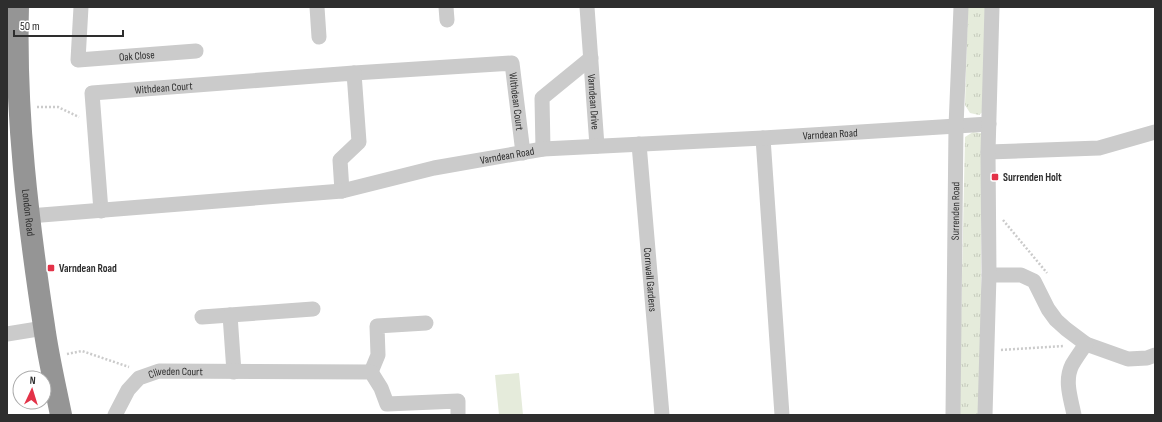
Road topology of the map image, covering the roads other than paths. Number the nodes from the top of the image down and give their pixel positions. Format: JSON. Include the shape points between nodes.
{"nodes":[{"id":1,"x":81,"y":7,"type":"edge"},
{"id":2,"x":317,"y":7,"type":"edge"},
{"id":3,"x":588,"y":7,"type":"edge"},
{"id":4,"x":961,"y":7,"type":"edge"},
{"id":5,"x":992,"y":7,"type":"edge"},
{"id":6,"x":14,"y":16,"type":"edge"},
{"id":7,"x":319,"y":37,"type":"dead end"},
{"id":8,"x":196,"y":51,"type":"dead end"},
{"id":9,"x":591,"y":58,"type":"junction"},
{"id":10,"x":354,"y":72,"type":"junction"},
{"id":11,"x":989,"y":124,"type":"junction"},
{"id":12,"x":956,"y":126,"type":"junction"},
{"id":13,"x":1155,"y":132,"type":"edge"},
{"id":14,"x":763,"y":138,"type":"junction"},
{"id":15,"x":639,"y":144,"type":"junction"},
{"id":16,"x":597,"y":146,"type":"junction"},
{"id":17,"x":543,"y":149,"type":"junction"},
{"id":18,"x":988,"y":152,"type":"junction"},
{"id":19,"x":523,"y":153,"type":"junction"},
{"id":20,"x":342,"y":191,"type":"junction"},
{"id":21,"x":101,"y":211,"type":"junction"},
{"id":22,"x":29,"y":216,"type":"junction"},
{"id":23,"x":988,"y":275,"type":"junction"},
{"id":24,"x":313,"y":309,"type":"dead end"},
{"id":25,"x":230,"y":315,"type":"junction"},
{"id":26,"x":202,"y":317,"type":"dead end"},
{"id":27,"x":426,"y":323,"type":"dead end"},
{"id":28,"x":44,"y":328,"type":"junction"},
{"id":29,"x":7,"y":334,"type":"edge"},
{"id":30,"x":1086,"y":344,"type":"junction"},
{"id":31,"x":1155,"y":355,"type":"edge"},
{"id":32,"x":234,"y":372,"type":"junction"},
{"id":33,"x":371,"y":372,"type":"junction"},
{"id":34,"x":61,"y":415,"type":"edge"},
{"id":35,"x":115,"y":415,"type":"edge"},
{"id":36,"x":458,"y":415,"type":"edge"},
{"id":37,"x":662,"y":415,"type":"edge"},
{"id":38,"x":782,"y":415,"type":"edge"},
{"id":39,"x":953,"y":415,"type":"edge"},
{"id":40,"x":985,"y":415,"type":"edge"},
{"id":41,"x":1074,"y":415,"type":"edge"}],
"edges":[{"from":1,"to":8,"type":"street","name":"Oak Close","via":[[78,60]]},
{"from":2,"to":7,"type":"street"},
{"from":3,"to":9,"type":"street","name":"Varndean Drive"},
{"from":4,"to":12,"type":"street","name":"Surrenden Road"},
{"from":5,"to":11,"type":"street"},
{"from":6,"to":22,"type":"highway","name":"London Road"},
{"from":9,"to":16,"type":"street","name":"Varndean Drive"},
{"from":9,"to":17,"type":"street","name":"Varndean Drive","via":[[542,98]]},
{"from":10,"to":19,"type":"street","name":"Withdean Court","via":[[512,63]]},
{"from":10,"to":20,"type":"street","via":[[359,142],[340,160]]},
{"from":10,"to":21,"type":"street","name":"Withdean Court","via":[[92,92]]},
{"from":11,"to":12,"type":"street","name":"Varndean Road"},
{"from":11,"to":18,"type":"street"},
{"from":12,"to":14,"type":"street","name":"Varndean Road"},
{"from":12,"to":39,"type":"street","name":"Surrenden Road"},
{"from":13,"to":18,"type":"street","via":[[1099,148]]},
{"from":14,"to":15,"type":"street","name":"Varndean Road"},
{"from":14,"to":38,"type":"street"},
{"from":15,"to":16,"type":"street","name":"Varndean Road"},
{"from":15,"to":37,"type":"street","name":"Cornwall Gardens"},
{"from":16,"to":17,"type":"street","name":"Varndean Road"},
{"from":17,"to":19,"type":"street","name":"Varndean Road"},
{"from":18,"to":23,"type":"street"},
{"from":19,"to":20,"type":"street","name":"Varndean Road","via":[[434,168]]},
{"from":20,"to":21,"type":"street","name":"Varndean Road"},
{"from":21,"to":22,"type":"street","name":"Varndean Road"},
{"from":22,"to":28,"type":"highway","name":"London Road"},
{"from":23,"to":30,"type":"street","via":[[1021,275],[1034,281],[1056,320]]},
{"from":23,"to":40,"type":"street"},
{"from":24,"to":25,"type":"street"},
{"from":25,"to":26,"type":"street"},
{"from":25,"to":32,"type":"street"},
{"from":27,"to":33,"type":"street","via":[[377,326],[378,355]]},
{"from":28,"to":29,"type":"street"},
{"from":28,"to":34,"type":"highway","name":"London Road"},
{"from":30,"to":31,"type":"street","via":[[1128,359]]},
{"from":30,"to":41,"type":"street","via":[[1069,375]]},
{"from":32,"to":33,"type":"street","name":"Cliveden Court"},
{"from":32,"to":35,"type":"street","name":"Cliveden Court","via":[[159,372],[139,378],[128,390]]},
{"from":33,"to":36,"type":"street","via":[[387,404],[458,401]]}]}
